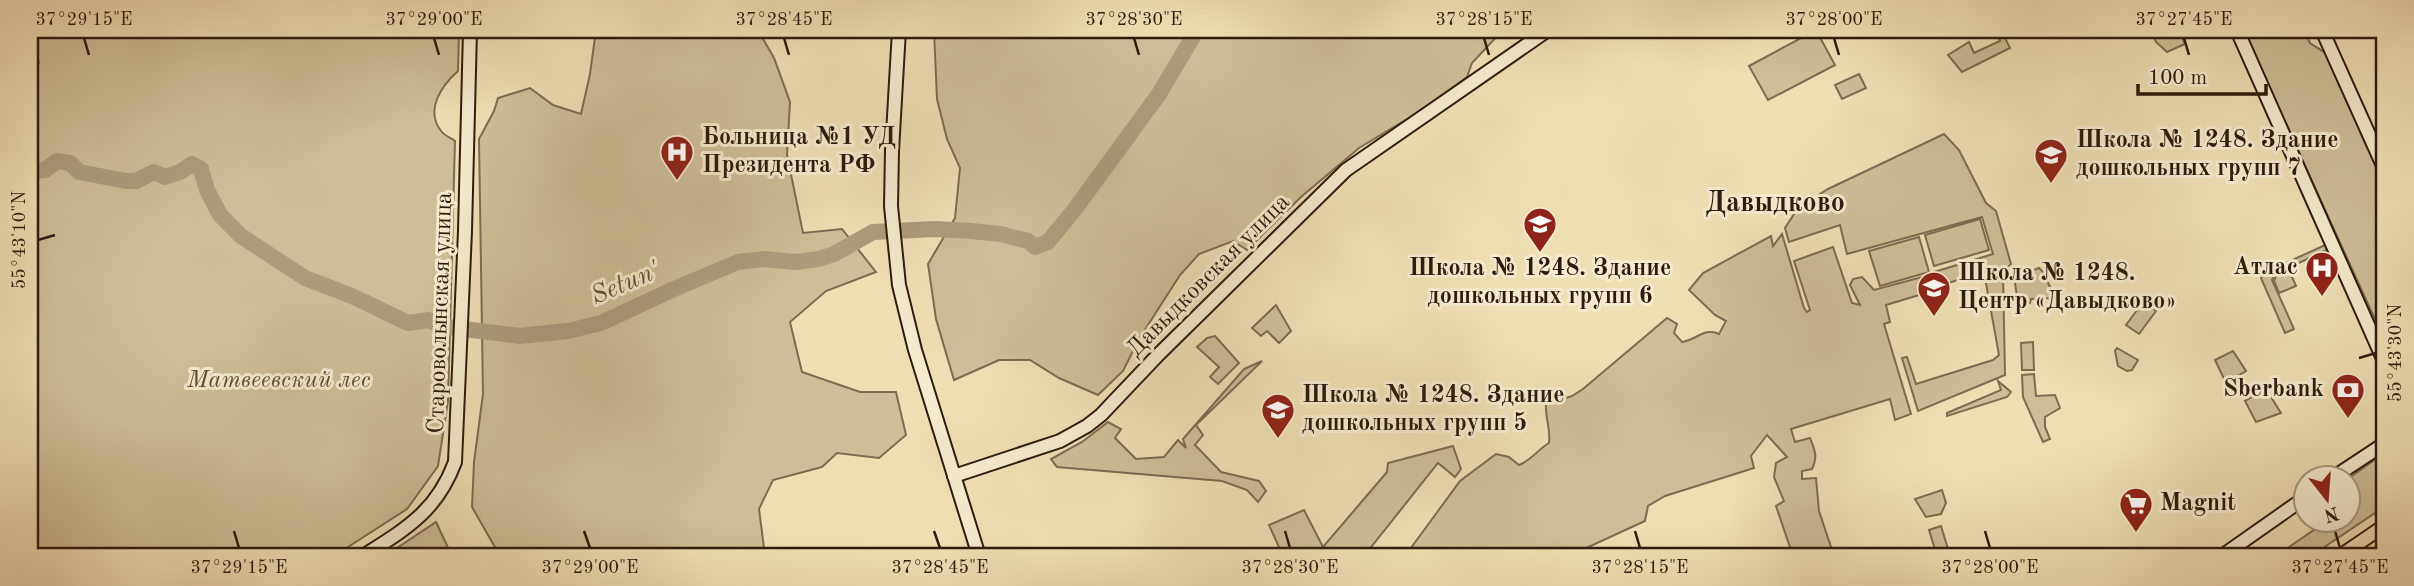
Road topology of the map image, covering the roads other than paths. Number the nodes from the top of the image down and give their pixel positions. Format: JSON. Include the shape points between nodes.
{"nodes":[{"id":1,"x":470,"y":30,"type":"edge"},
{"id":2,"x":899,"y":30,"type":"edge"},
{"id":3,"x":1548,"y":30,"type":"edge"},
{"id":4,"x":2237,"y":30,"type":"edge"},
{"id":5,"x":2322,"y":30,"type":"edge"},
{"id":6,"x":2384,"y":168,"type":"edge"},
{"id":7,"x":2384,"y":360,"type":"edge"},
{"id":8,"x":2384,"y":444,"type":"edge"},
{"id":9,"x":2356,"y":463,"type":"edge"},
{"id":10,"x":954,"y":477,"type":"junction"},
{"id":11,"x":2292,"y":506,"type":"edge"},
{"id":12,"x":2384,"y":526,"type":"edge"},
{"id":13,"x":363,"y":556,"type":"edge"},
{"id":14,"x":979,"y":556,"type":"edge"},
{"id":15,"x":2222,"y":556,"type":"edge"},
{"id":16,"x":2340,"y":556,"type":"edge"}],
"edges":[{"from":1,"to":13,"type":"street","name":"Староволынская улица","via":[[455,462],[447,484],[409,528]]},
{"from":2,"to":10,"type":"street","via":[[891,206],[896,258],[909,328]]},
{"from":3,"to":10,"type":"street","name":"Давыдковская улица","via":[[1346,170],[1094,421],[1060,441]]},
{"from":4,"to":7,"type":"street"},
{"from":5,"to":6,"type":"street"},
{"from":8,"to":9,"type":"street"},
{"from":10,"to":14,"type":"street"},
{"from":11,"to":15,"type":"street"},
{"from":12,"to":16,"type":"main road"}]}
